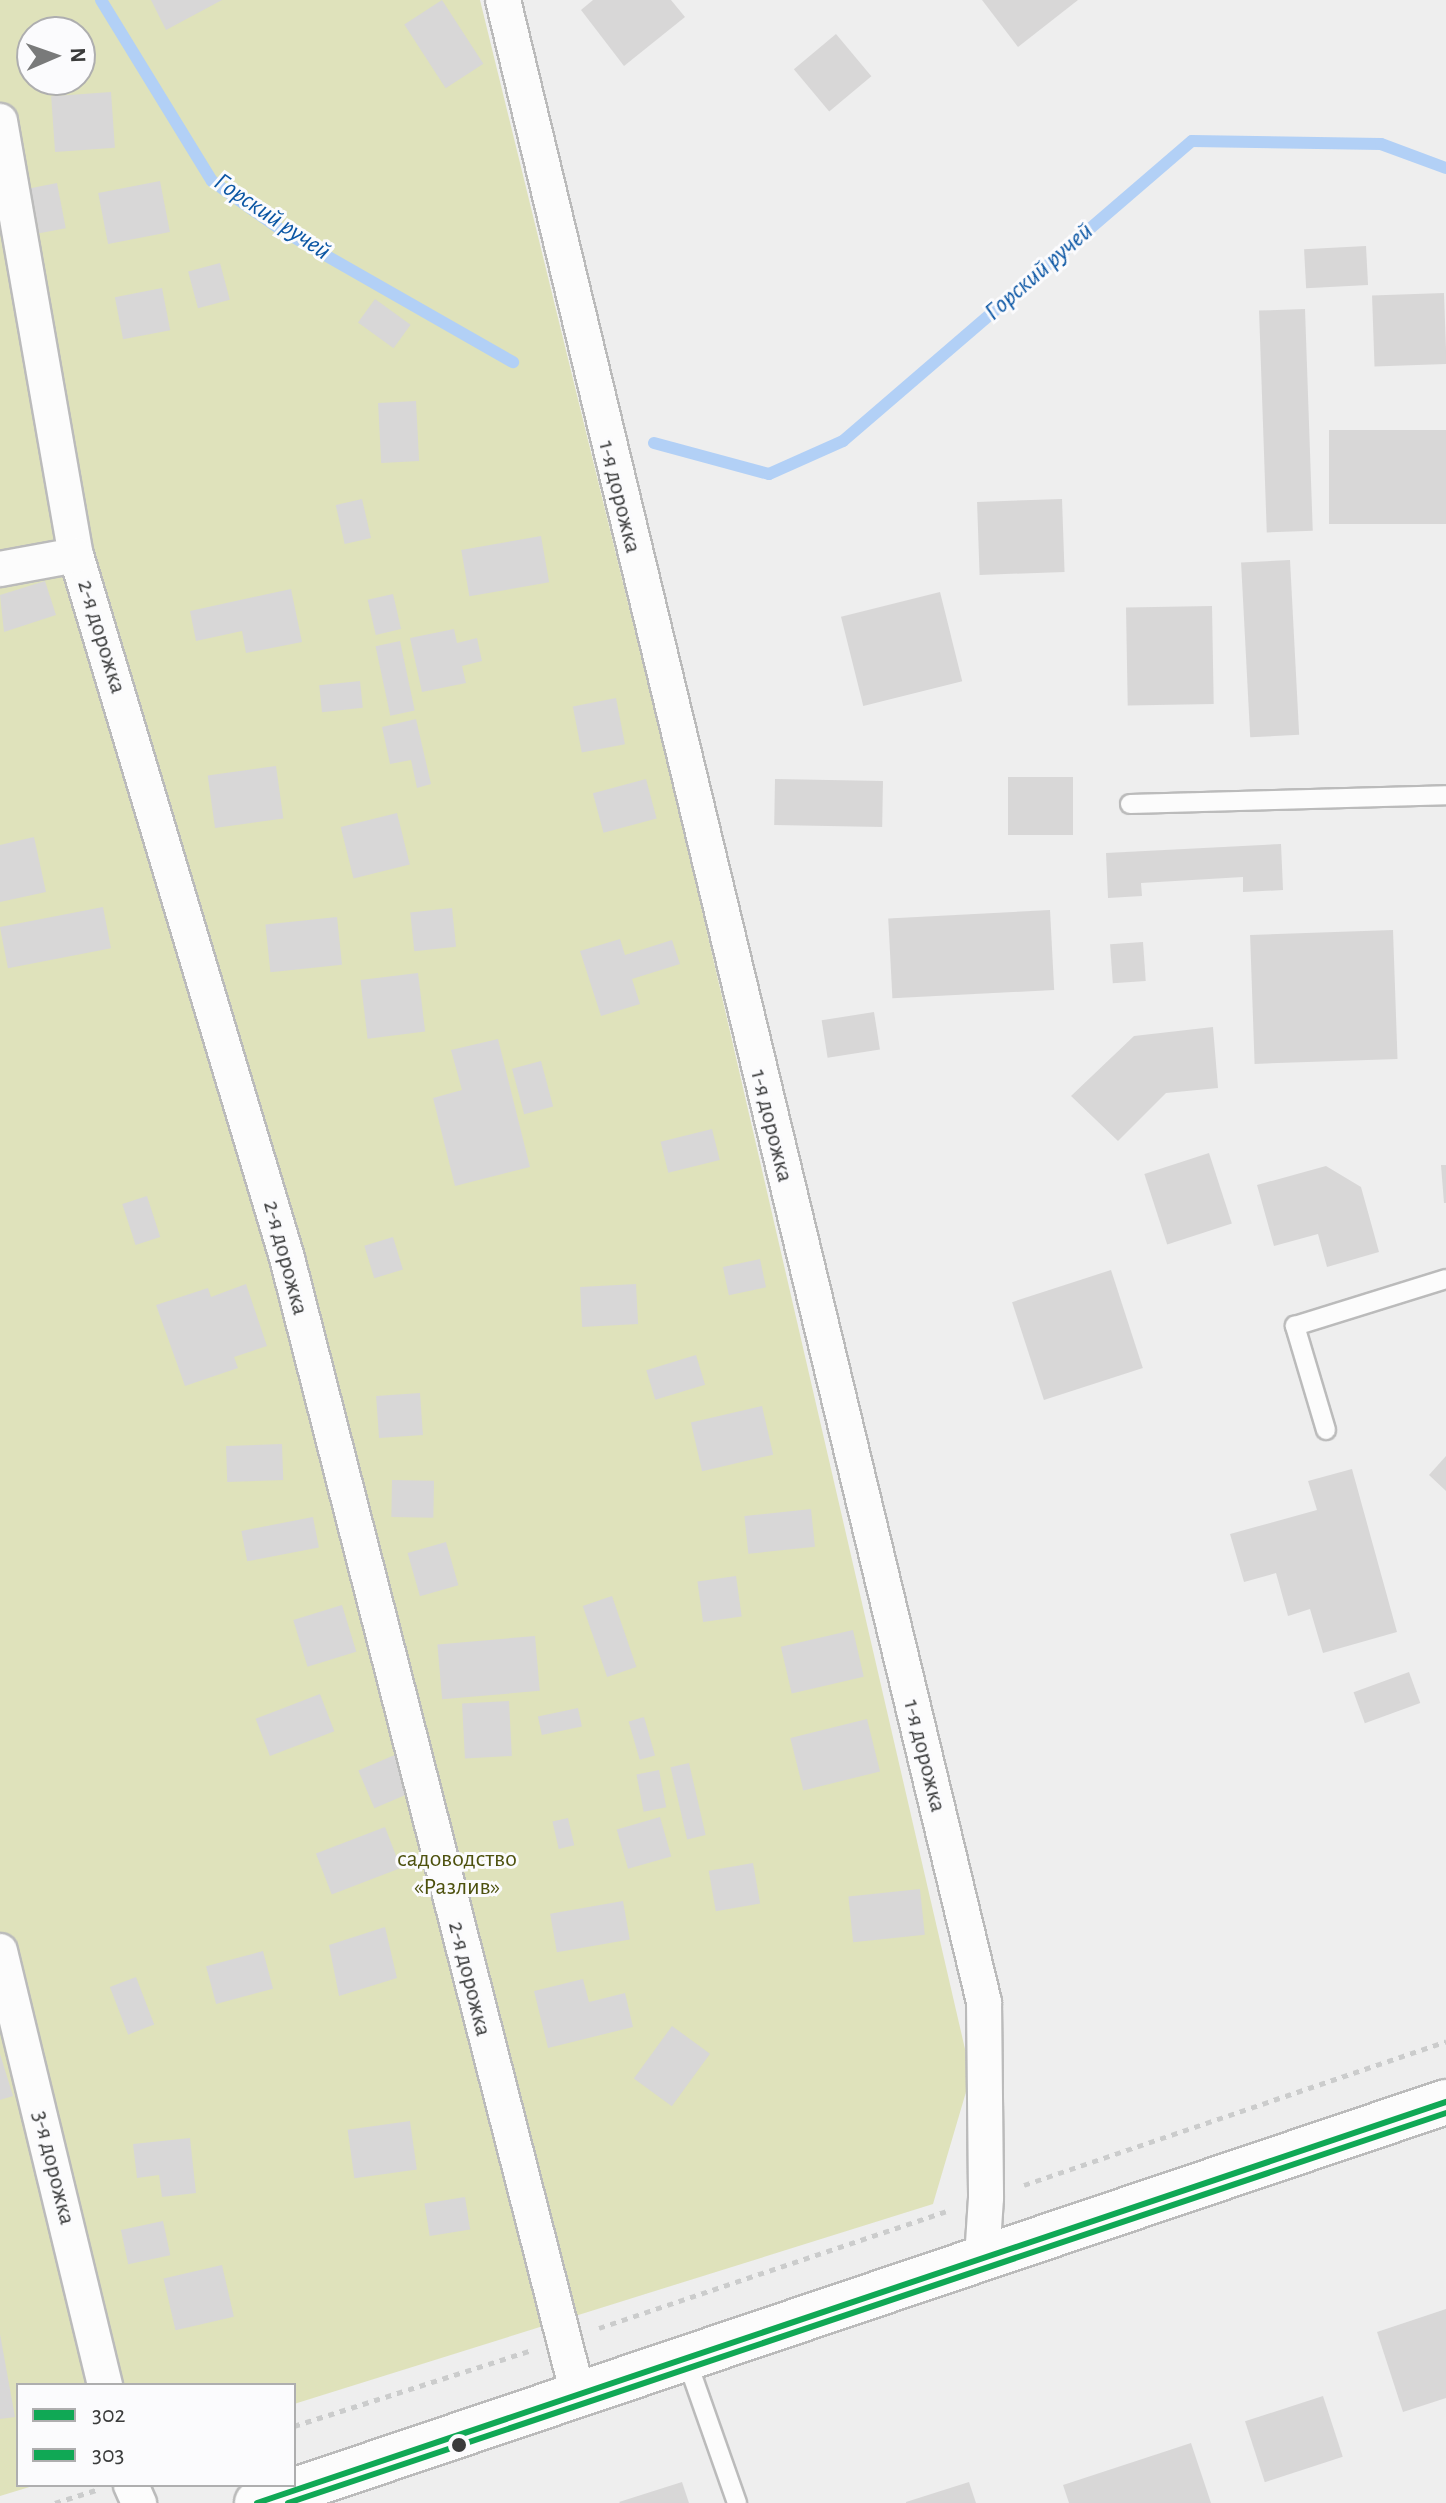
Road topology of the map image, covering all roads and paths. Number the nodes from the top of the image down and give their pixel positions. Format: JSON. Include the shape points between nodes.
{"nodes":[{"id":1,"x":503,"y":0,"type":"edge"},
{"id":2,"x":0,"y":121,"type":"edge"},
{"id":3,"x":76,"y":555,"type":"junction"},
{"id":4,"x":0,"y":569,"type":"edge"},
{"id":5,"x":1446,"y":795,"type":"edge"},
{"id":6,"x":1130,"y":804,"type":"dead end"},
{"id":7,"x":1446,"y":1279,"type":"edge"},
{"id":8,"x":1326,"y":1430,"type":"dead end"},
{"id":9,"x":0,"y":1951,"type":"edge"},
{"id":10,"x":1446,"y":2041,"type":"edge"},
{"id":11,"x":1446,"y":2102,"type":"edge"},
{"id":12,"x":986,"y":2198,"type":"junction"},
{"id":13,"x":982,"y":2259,"type":"junction"},
{"id":14,"x":561,"y":2341,"type":"junction"},
{"id":15,"x":686,"y":2358,"type":"junction"},
{"id":16,"x":105,"y":2383,"type":"edge"},
{"id":17,"x":578,"y":2395,"type":"junction"},
{"id":18,"x":296,"y":2425,"type":"edge"},
{"id":19,"x":116,"y":2487,"type":"edge"},
{"id":20,"x":55,"y":2503,"type":"edge"},
{"id":21,"x":139,"y":2503,"type":"edge"},
{"id":22,"x":257,"y":2503,"type":"edge"},
{"id":23,"x":737,"y":2503,"type":"edge"}],
"edges":[{"from":1,"to":12,"type":"street","name":"1-я дорожка","via":[[984,2002]]},
{"from":2,"to":3,"type":"street","name":"2-я дорожка"},
{"from":3,"to":4,"type":"street"},
{"from":3,"to":14,"type":"street","name":"2-я дорожка","via":[[287,1258]]},
{"from":5,"to":6,"type":"lane"},
{"from":7,"to":8,"type":"lane","via":[[1295,1326]]},
{"from":9,"to":16,"type":"street","name":"3-я дорожка"},
{"from":10,"to":12,"type":"path"},
{"from":11,"to":13,"type":"street"},
{"from":12,"to":13,"type":"street","name":"1-я дорожка"},
{"from":12,"to":14,"type":"path"},
{"from":13,"to":15,"type":"street"},
{"from":14,"to":17,"type":"street","name":"2-я дорожка"},
{"from":14,"to":18,"type":"path"},
{"from":15,"to":17,"type":"street"},
{"from":15,"to":23,"type":"lane"},
{"from":17,"to":22,"type":"street"},
{"from":19,"to":20,"type":"path"},
{"from":19,"to":21,"type":"street"}]}
